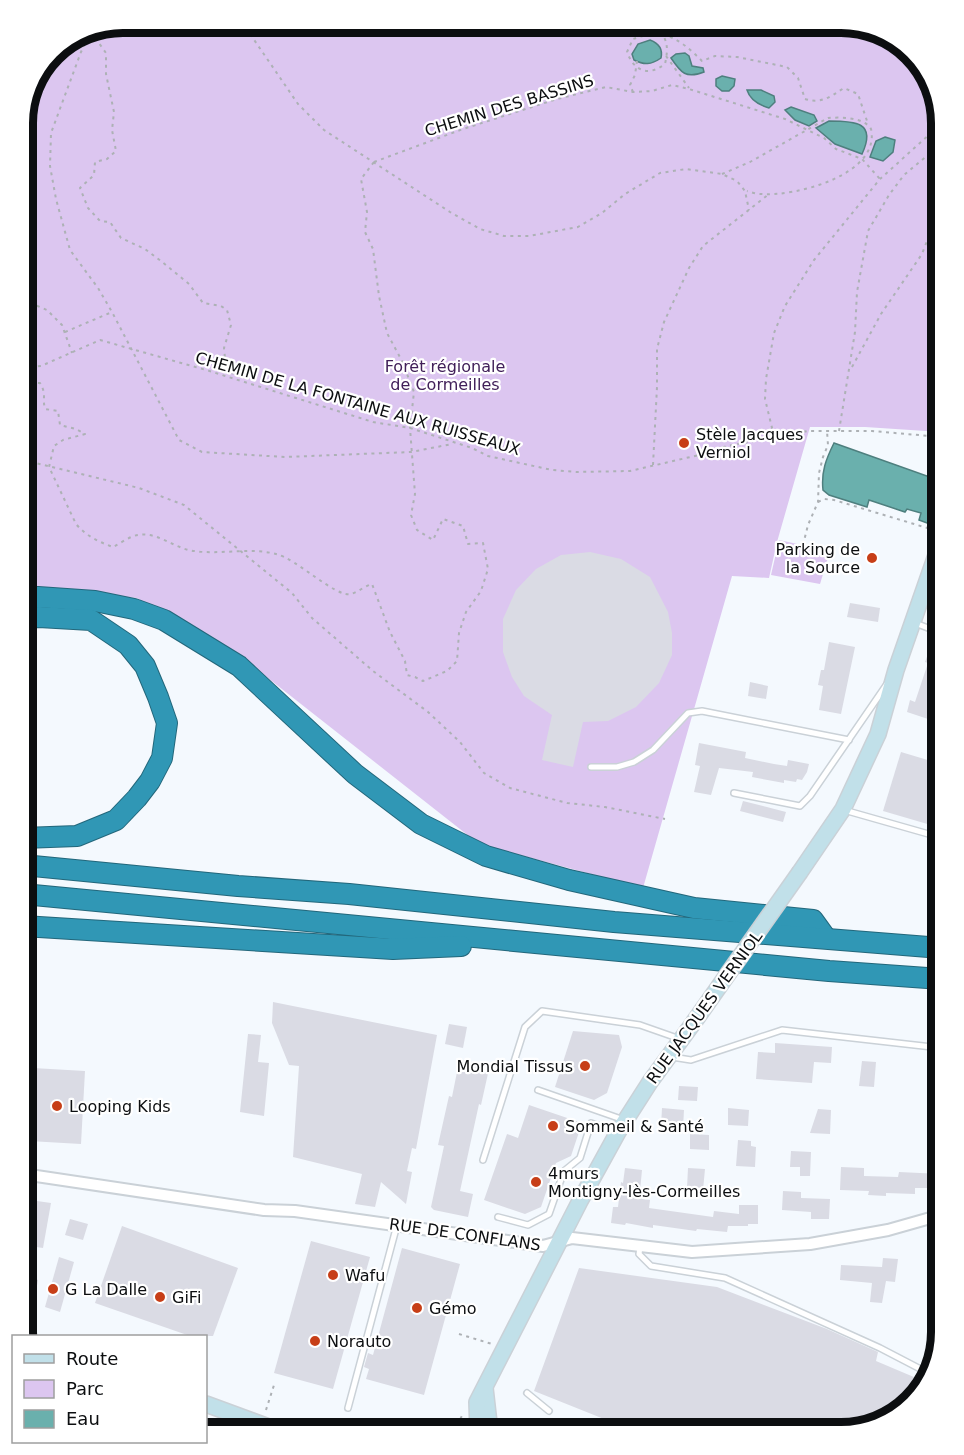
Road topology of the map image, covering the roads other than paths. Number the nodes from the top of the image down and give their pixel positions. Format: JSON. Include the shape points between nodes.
{"nodes":[{"id":1,"x":931,"y":573,"type":"edge"},
{"id":2,"x":33,"y":598,"type":"edge"},
{"id":3,"x":33,"y":617,"type":"edge"},
{"id":4,"x":914,"y":623,"type":"junction"},
{"id":5,"x":931,"y":629,"type":"edge"},
{"id":6,"x":896,"y":670,"type":"junction"},
{"id":7,"x":849,"y":740,"type":"junction"},
{"id":8,"x":591,"y":767,"type":"dead end"},
{"id":9,"x":734,"y":793,"type":"dead end"},
{"id":10,"x":843,"y":809,"type":"junction"},
{"id":11,"x":931,"y":834,"type":"edge"},
{"id":12,"x":33,"y":838,"type":"edge"},
{"id":13,"x":33,"y":866,"type":"edge"},
{"id":14,"x":33,"y":895,"type":"edge"},
{"id":15,"x":33,"y":927,"type":"edge"},
{"id":16,"x":826,"y":938,"type":"junction"},
{"id":17,"x":530,"y":944,"type":"junction"},
{"id":18,"x":931,"y":947,"type":"edge"},
{"id":19,"x":931,"y":978,"type":"edge"},
{"id":20,"x":681,"y":1040,"type":"junction"},
{"id":21,"x":931,"y":1047,"type":"edge"},
{"id":22,"x":668,"y":1056,"type":"junction"},
{"id":23,"x":538,"y":1090,"type":"dead end"},
{"id":24,"x":622,"y":1127,"type":"junction"},
{"id":25,"x":483,"y":1160,"type":"dead end"},
{"id":26,"x":33,"y":1176,"type":"edge"},
{"id":27,"x":498,"y":1217,"type":"dead end"},
{"id":28,"x":931,"y":1218,"type":"edge"},
{"id":29,"x":397,"y":1225,"type":"junction"},
{"id":30,"x":560,"y":1242,"type":"junction"},
{"id":31,"x":640,"y":1246,"type":"junction"},
{"id":32,"x":922,"y":1370,"type":"edge"},
{"id":33,"x":485,"y":1388,"type":"junction"},
{"id":34,"x":527,"y":1393,"type":"dead end"},
{"id":35,"x":207,"y":1404,"type":"edge"},
{"id":36,"x":348,"y":1408,"type":"dead end"},
{"id":37,"x":549,"y":1411,"type":"dead end"},
{"id":38,"x":254,"y":1422,"type":"edge"},
{"id":39,"x":478,"y":1422,"type":"edge"},
{"id":40,"x":489,"y":1422,"type":"edge"}],
"edges":[{"from":1,"to":4,"type":"street","name":"RUE JACQUES VERNIOL"},
{"from":2,"to":16,"type":"highway","via":[[95,601],[164,620],[239,666],[355,774],[421,824],[486,856],[569,880],[694,908],[813,920]]},
{"from":3,"to":12,"type":"highway","via":[[91,620],[128,645],[146,666],[166,723],[162,758],[150,781],[116,820],[77,836]]},
{"from":4,"to":5,"type":"lane"},
{"from":4,"to":6,"type":"street","name":"RUE JACQUES VERNIOL"},
{"from":6,"to":7,"type":"lane"},
{"from":6,"to":10,"type":"street","name":"RUE JACQUES VERNIOL","via":[[878,734]]},
{"from":7,"to":8,"type":"lane","via":[[702,711],[682,717],[652,750],[634,762],[617,767]]},
{"from":7,"to":9,"type":"lane","via":[[800,806]]},
{"from":10,"to":11,"type":"lane"},
{"from":10,"to":20,"type":"street","name":"RUE JACQUES VERNIOL","bridge":true},
{"from":13,"to":16,"type":"highway","via":[[614,922]]},
{"from":14,"to":17,"type":"highway"},
{"from":15,"to":17,"type":"highway","via":[[393,949]]},
{"from":16,"to":18,"type":"highway"},
{"from":17,"to":19,"type":"highway"},
{"from":20,"to":22,"type":"street","name":"RUE JACQUES VERNIOL"},
{"from":20,"to":25,"type":"lane","via":[[640,1025],[542,1011],[525,1027]]},
{"from":21,"to":22,"type":"lane","via":[[782,1030],[691,1060]]},
{"from":22,"to":24,"type":"street","name":"RUE JACQUES VERNIOL"},
{"from":23,"to":24,"type":"lane"},
{"from":24,"to":27,"type":"lane","via":[[591,1123],[580,1158],[564,1171],[549,1214],[528,1225]]},
{"from":24,"to":30,"type":"street","name":"RUE JACQUES VERNIOL"},
{"from":26,"to":29,"type":"street","name":"RUE DE CONFLANS","via":[[264,1210],[296,1210]]},
{"from":28,"to":31,"type":"street","name":"RUE DE CONFLANS","via":[[810,1244],[692,1252]]},
{"from":29,"to":30,"type":"street","name":"RUE DE CONFLANS","via":[[543,1246]]},
{"from":29,"to":36,"type":"lane"},
{"from":30,"to":31,"type":"street","name":"RUE DE CONFLANS","via":[[572,1238]]},
{"from":30,"to":33,"type":"street","name":"RUE JACQUES VERNIOL"},
{"from":31,"to":32,"type":"lane","via":[[639,1254],[651,1266],[725,1278]]},
{"from":33,"to":39,"type":"street","name":"RUE JACQUES VERNIOL","via":[[477,1402]]},
{"from":33,"to":40,"type":"street"},
{"from":34,"to":37,"type":"lane"},
{"from":35,"to":38,"type":"street"}]}
